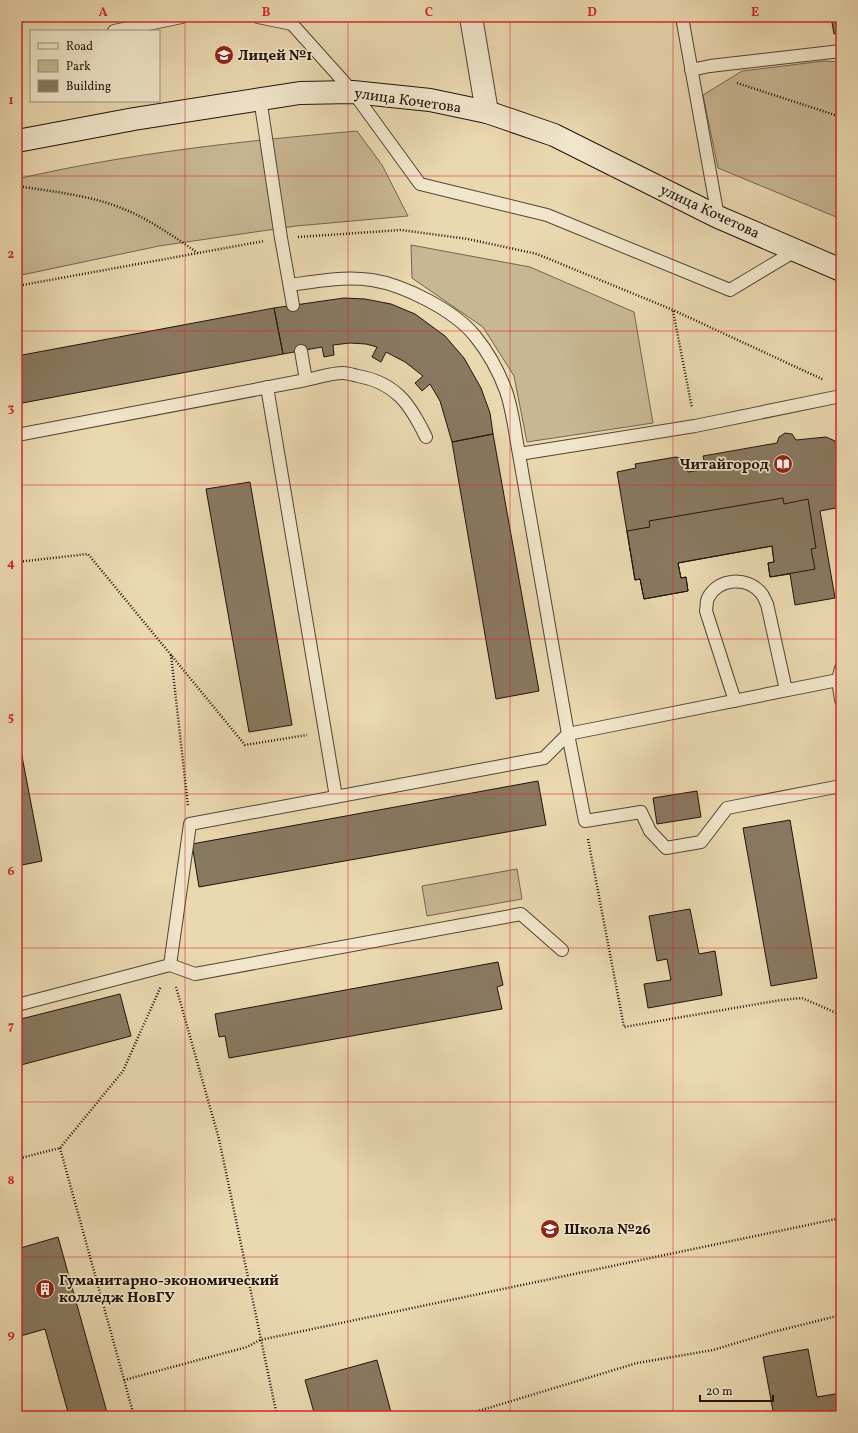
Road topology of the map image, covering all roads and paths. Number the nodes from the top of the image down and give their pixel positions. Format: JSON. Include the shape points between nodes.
{"nodes":[{"id":1,"x":182,"y":17,"type":"edge"},
{"id":2,"x":258,"y":17,"type":"edge"},
{"id":3,"x":471,"y":17,"type":"edge"},
{"id":4,"x":682,"y":17,"type":"edge"},
{"id":5,"x":119,"y":30,"type":"edge"},
{"id":6,"x":841,"y":51,"type":"edge"},
{"id":7,"x":710,"y":66,"type":"junction"},
{"id":8,"x":691,"y":70,"type":"junction"},
{"id":9,"x":353,"y":92,"type":"junction"},
{"id":10,"x":260,"y":98,"type":"junction"},
{"id":11,"x":487,"y":112,"type":"junction"},
{"id":12,"x":841,"y":117,"type":"edge"},
{"id":13,"x":17,"y":141,"type":"edge"},
{"id":14,"x":17,"y":186,"type":"edge"},
{"id":15,"x":718,"y":217,"type":"junction"},
{"id":16,"x":281,"y":238,"type":"junction"},
{"id":17,"x":795,"y":251,"type":"junction"},
{"id":18,"x":198,"y":253,"type":"junction"},
{"id":19,"x":17,"y":262,"type":"edge"},
{"id":20,"x":841,"y":270,"type":"edge"},
{"id":21,"x":21,"y":285,"type":"junction"},
{"id":22,"x":290,"y":285,"type":"junction"},
{"id":23,"x":17,"y":286,"type":"edge"},
{"id":24,"x":293,"y":305,"type":"dead end"},
{"id":25,"x":673,"y":310,"type":"junction"},
{"id":26,"x":301,"y":351,"type":"dead end"},
{"id":27,"x":306,"y":380,"type":"junction"},
{"id":28,"x":827,"y":382,"type":"dead end"},
{"id":29,"x":267,"y":387,"type":"junction"},
{"id":30,"x":841,"y":396,"type":"edge"},
{"id":31,"x":695,"y":426,"type":"junction"},
{"id":32,"x":17,"y":435,"type":"edge"},
{"id":33,"x":426,"y":437,"type":"dead end"},
{"id":34,"x":519,"y":454,"type":"junction"},
{"id":35,"x":17,"y":562,"type":"edge"},
{"id":36,"x":172,"y":656,"type":"junction"},
{"id":37,"x":841,"y":668,"type":"edge"},
{"id":38,"x":838,"y":680,"type":"junction"},
{"id":39,"x":786,"y":690,"type":"junction"},
{"id":40,"x":841,"y":700,"type":"edge"},
{"id":41,"x":735,"y":701,"type":"junction"},
{"id":42,"x":324,"y":732,"type":"junction"},
{"id":43,"x":568,"y":734,"type":"junction"},
{"id":44,"x":841,"y":786,"type":"edge"},
{"id":45,"x":336,"y":797,"type":"junction"},
{"id":46,"x":585,"y":821,"type":"junction"},
{"id":47,"x":190,"y":824,"type":"junction"},
{"id":48,"x":562,"y":950,"type":"dead end"},
{"id":49,"x":170,"y":965,"type":"junction"},
{"id":50,"x":17,"y":1005,"type":"edge"},
{"id":51,"x":841,"y":1015,"type":"edge"},
{"id":52,"x":60,"y":1148,"type":"junction"},
{"id":53,"x":17,"y":1159,"type":"edge"},
{"id":54,"x":841,"y":1218,"type":"edge"},
{"id":55,"x":841,"y":1315,"type":"edge"},
{"id":56,"x":260,"y":1340,"type":"junction"},
{"id":57,"x":124,"y":1380,"type":"junction"},
{"id":58,"x":134,"y":1416,"type":"edge"},
{"id":59,"x":277,"y":1416,"type":"edge"},
{"id":60,"x":462,"y":1416,"type":"edge"}],
"edges":[{"from":1,"to":5,"type":"lane"},
{"from":2,"to":9,"type":"lane","via":[[292,24]]},
{"from":3,"to":11,"type":"main road"},
{"from":4,"to":8,"type":"lane"},
{"from":6,"to":7,"type":"lane"},
{"from":7,"to":8,"type":"lane"},
{"from":7,"to":12,"type":"path","via":[[727,79]]},
{"from":8,"to":15,"type":"lane"},
{"from":9,"to":10,"type":"main road","name":"улица Кочетова","via":[[300,93]]},
{"from":9,"to":11,"type":"main road","name":"улица Кочетова","via":[[430,100]]},
{"from":9,"to":17,"type":"lane","via":[[420,184],[547,216],[730,290]]},
{"from":10,"to":13,"type":"main road","name":"улица Кочетова"},
{"from":10,"to":16,"type":"lane"},
{"from":11,"to":15,"type":"main road","name":"улица Кочетова","via":[[554,135]]},
{"from":14,"to":18,"type":"path","via":[[111,204],[160,227]]},
{"from":15,"to":17,"type":"main road","name":"улица Кочетова"},
{"from":16,"to":18,"type":"path"},
{"from":16,"to":22,"type":"lane"},
{"from":16,"to":25,"type":"path","via":[[401,230],[468,239],[537,254]]},
{"from":17,"to":20,"type":"main road","name":"улица Кочетова"},
{"from":18,"to":21,"type":"path"},
{"from":19,"to":21,"type":"path"},
{"from":21,"to":23,"type":"path"},
{"from":22,"to":24,"type":"lane"},
{"from":22,"to":34,"type":"lane","via":[[333,279],[372,280],[402,288],[454,317],[474,335],[498,373],[506,393]]},
{"from":25,"to":28,"type":"path"},
{"from":25,"to":31,"type":"path"},
{"from":26,"to":27,"type":"lane"},
{"from":27,"to":29,"type":"lane"},
{"from":27,"to":33,"type":"lane","via":[[342,373],[370,378],[387,385],[400,395],[413,411]]},
{"from":29,"to":32,"type":"lane"},
{"from":29,"to":42,"type":"lane"},
{"from":30,"to":31,"type":"lane"},
{"from":31,"to":34,"type":"lane"},
{"from":34,"to":43,"type":"lane"},
{"from":35,"to":36,"type":"path","via":[[88,554]]},
{"from":36,"to":42,"type":"path","via":[[245,745]]},
{"from":36,"to":47,"type":"path"},
{"from":37,"to":38,"type":"lane"},
{"from":38,"to":39,"type":"lane"},
{"from":38,"to":40,"type":"lane"},
{"from":39,"to":41,"type":"lane"},
{"from":39,"to":41,"type":"lane","via":[[767,604],[761,593],[752,586],[730,582],[721,584],[714,590],[707,599],[706,611]]},
{"from":41,"to":43,"type":"lane"},
{"from":42,"to":45,"type":"lane"},
{"from":43,"to":45,"type":"lane","via":[[544,758]]},
{"from":43,"to":46,"type":"lane"},
{"from":44,"to":46,"type":"lane","via":[[727,808],[701,842],[666,848],[650,831],[641,812]]},
{"from":45,"to":47,"type":"lane"},
{"from":46,"to":51,"type":"path","via":[[624,1027],[802,998]]},
{"from":47,"to":49,"type":"lane"},
{"from":48,"to":49,"type":"lane","via":[[521,914],[195,974]]},
{"from":49,"to":50,"type":"lane"},
{"from":49,"to":52,"type":"path","via":[[123,1072]]},
{"from":49,"to":56,"type":"path","via":[[219,1139]]},
{"from":52,"to":53,"type":"path"},
{"from":52,"to":57,"type":"path"},
{"from":54,"to":56,"type":"path"},
{"from":55,"to":60,"type":"path","via":[[712,1350],[637,1363]]},
{"from":56,"to":57,"type":"path","via":[[247,1347]]},
{"from":56,"to":59,"type":"path"},
{"from":57,"to":58,"type":"path"}]}
